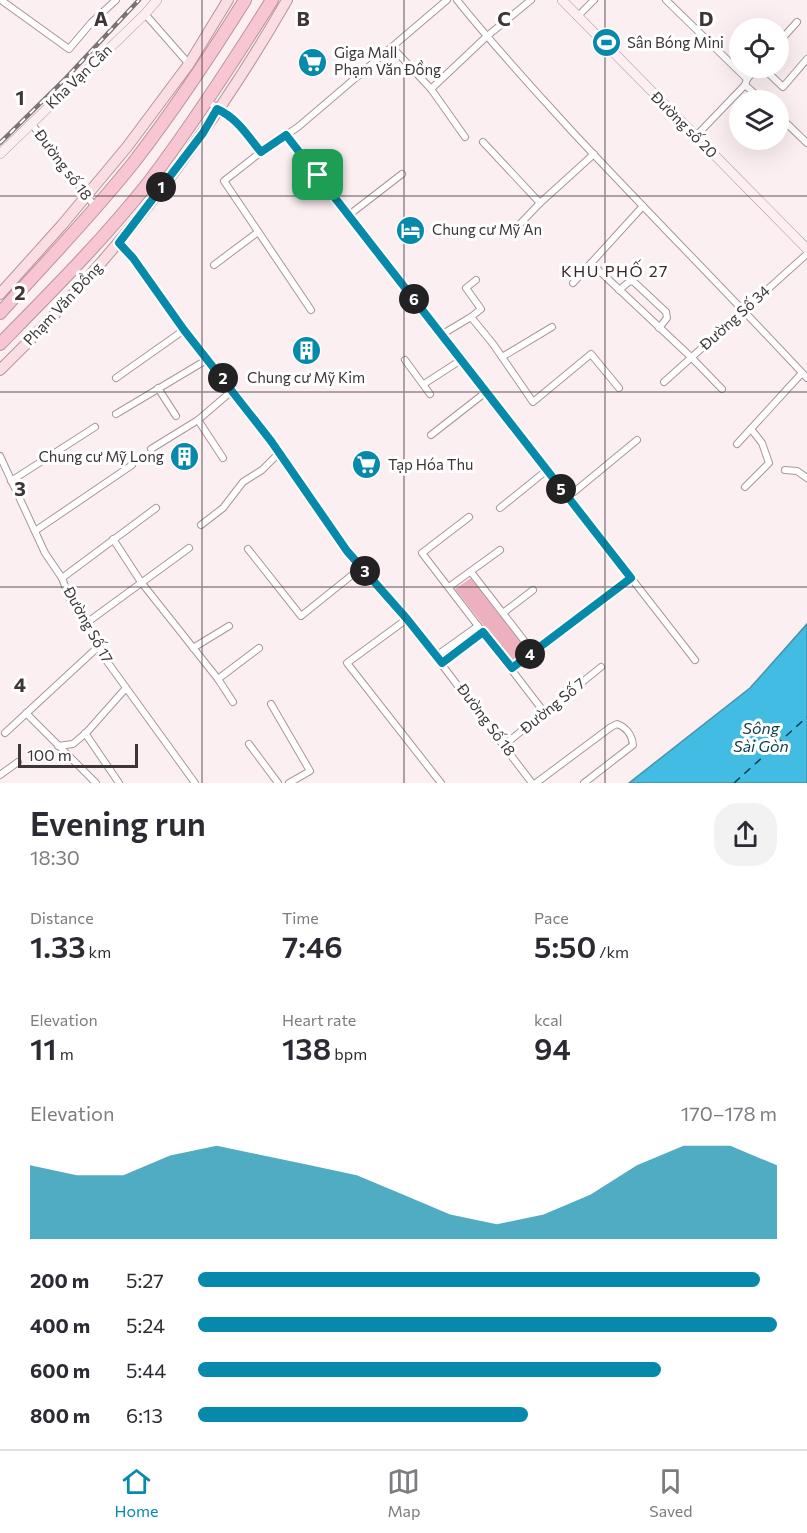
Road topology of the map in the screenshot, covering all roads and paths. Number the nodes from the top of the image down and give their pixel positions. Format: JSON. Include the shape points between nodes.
{"nodes":[{"id":1,"x":1,"y":0,"type":"edge"},
{"id":2,"x":116,"y":0,"type":"edge"},
{"id":3,"x":157,"y":0,"type":"edge"},
{"id":4,"x":228,"y":0,"type":"edge"},
{"id":5,"x":245,"y":0,"type":"edge"},
{"id":6,"x":272,"y":0,"type":"edge"},
{"id":7,"x":287,"y":0,"type":"edge"},
{"id":8,"x":447,"y":0,"type":"edge"},
{"id":9,"x":457,"y":0,"type":"edge"},
{"id":10,"x":531,"y":0,"type":"edge"},
{"id":11,"x":562,"y":0,"type":"edge"},
{"id":12,"x":594,"y":0,"type":"edge"},
{"id":13,"x":666,"y":0,"type":"edge"},
{"id":14,"x":144,"y":14,"type":"junction"},
{"id":15,"x":576,"y":17,"type":"junction"},
{"id":16,"x":797,"y":22,"type":"dead end"},
{"id":17,"x":789,"y":31,"type":"edge"},
{"id":18,"x":486,"y":37,"type":"junction"},
{"id":19,"x":392,"y":47,"type":"junction"},
{"id":20,"x":807,"y":59,"type":"edge"},
{"id":21,"x":189,"y":64,"type":"junction"},
{"id":22,"x":749,"y":78,"type":"edge"},
{"id":23,"x":774,"y":78,"type":"edge"},
{"id":24,"x":746,"y":82,"type":"junction"},
{"id":25,"x":430,"y":89,"type":"junction"},
{"id":26,"x":753,"y":90,"type":"edge"},
{"id":27,"x":212,"y":105,"type":"junction"},
{"id":28,"x":31,"y":123,"type":"junction"},
{"id":29,"x":789,"y":126,"type":"edge"},
{"id":30,"x":286,"y":135,"type":"junction"},
{"id":31,"x":465,"y":137,"type":"dead end"},
{"id":32,"x":695,"y":137,"type":"junction"},
{"id":33,"x":483,"y":142,"type":"dead end"},
{"id":34,"x":807,"y":143,"type":"edge"},
{"id":35,"x":261,"y":152,"type":"junction"},
{"id":36,"x":0,"y":154,"type":"edge"},
{"id":37,"x":594,"y":154,"type":"junction"},
{"id":38,"x":402,"y":174,"type":"dead end"},
{"id":39,"x":87,"y":196,"type":"junction"},
{"id":40,"x":540,"y":203,"type":"junction"},
{"id":41,"x":643,"y":206,"type":"junction"},
{"id":42,"x":96,"y":208,"type":"junction"},
{"id":43,"x":349,"y":215,"type":"junction"},
{"id":44,"x":519,"y":225,"type":"dead end"},
{"id":45,"x":258,"y":232,"type":"junction"},
{"id":46,"x":119,"y":243,"type":"junction"},
{"id":47,"x":807,"y":251,"type":"edge"},
{"id":48,"x":591,"y":264,"type":"junction"},
{"id":49,"x":214,"y":265,"type":"dead end"},
{"id":50,"x":476,"y":280,"type":"dead end"},
{"id":51,"x":573,"y":283,"type":"dead end"},
{"id":52,"x":619,"y":290,"type":"junction"},
{"id":53,"x":0,"y":294,"type":"edge"},
{"id":54,"x":744,"y":309,"type":"junction"},
{"id":55,"x":311,"y":310,"type":"dead end"},
{"id":56,"x":0,"y":313,"type":"edge"},
{"id":57,"x":471,"y":317,"type":"junction"},
{"id":58,"x":552,"y":327,"type":"dead end"},
{"id":59,"x":659,"y":327,"type":"junction"},
{"id":60,"x":184,"y":330,"type":"junction"},
{"id":61,"x":441,"y":335,"type":"junction"},
{"id":62,"x":0,"y":344,"type":"edge"},
{"id":63,"x":502,"y":357,"type":"junction"},
{"id":64,"x":692,"y":358,"type":"junction"},
{"id":65,"x":208,"y":359,"type":"junction"},
{"id":66,"x":405,"y":360,"type":"dead end"},
{"id":67,"x":461,"y":360,"type":"junction"},
{"id":68,"x":0,"y":370,"type":"edge"},
{"id":69,"x":805,"y":376,"type":"edge"},
{"id":70,"x":116,"y":378,"type":"dead end"},
{"id":71,"x":664,"y":382,"type":"dead end"},
{"id":72,"x":424,"y":384,"type":"junction"},
{"id":73,"x":158,"y":388,"type":"junction"},
{"id":74,"x":618,"y":388,"type":"dead end"},
{"id":75,"x":722,"y":389,"type":"dead end"},
{"id":76,"x":233,"y":390,"type":"junction"},
{"id":77,"x":486,"y":392,"type":"junction"},
{"id":78,"x":430,"y":393,"type":"dead end"},
{"id":79,"x":116,"y":414,"type":"dead end"},
{"id":80,"x":176,"y":416,"type":"dead end"},
{"id":81,"x":198,"y":420,"type":"junction"},
{"id":82,"x":95,"y":427,"type":"dead end"},
{"id":83,"x":751,"y":429,"type":"junction"},
{"id":84,"x":431,"y":435,"type":"dead end"},
{"id":85,"x":638,"y":440,"type":"dead end"},
{"id":86,"x":737,"y":444,"type":"dead end"},
{"id":87,"x":151,"y":449,"type":"dead end"},
{"id":88,"x":279,"y":453,"type":"junction"},
{"id":89,"x":0,"y":456,"type":"edge"},
{"id":90,"x":223,"y":458,"type":"dead end"},
{"id":91,"x":132,"y":465,"type":"dead end"},
{"id":92,"x":547,"y":470,"type":"junction"},
{"id":93,"x":785,"y":470,"type":"dead end"},
{"id":94,"x":807,"y":478,"type":"edge"},
{"id":95,"x":11,"y":481,"type":"junction"},
{"id":96,"x":745,"y":487,"type":"dead end"},
{"id":97,"x":568,"y":498,"type":"junction"},
{"id":98,"x":156,"y":508,"type":"dead end"},
{"id":99,"x":500,"y":508,"type":"dead end"},
{"id":100,"x":469,"y":517,"type":"dead end"},
{"id":101,"x":201,"y":525,"type":"dead end"},
{"id":102,"x":35,"y":531,"type":"junction"},
{"id":103,"x":113,"y":539,"type":"junction"},
{"id":104,"x":189,"y":548,"type":"dead end"},
{"id":105,"x":248,"y":549,"type":"dead end"},
{"id":106,"x":501,"y":550,"type":"dead end"},
{"id":107,"x":362,"y":567,"type":"junction"},
{"id":108,"x":471,"y":572,"type":"junction"},
{"id":109,"x":62,"y":578,"type":"junction"},
{"id":110,"x":631,"y":578,"type":"junction"},
{"id":111,"x":141,"y":582,"type":"junction"},
{"id":112,"x":448,"y":587,"type":"junction"},
{"id":113,"x":533,"y":590,"type":"dead end"},
{"id":114,"x":503,"y":613,"type":"junction"},
{"id":115,"x":407,"y":619,"type":"junction"},
{"id":116,"x":85,"y":624,"type":"junction"},
{"id":117,"x":229,"y":626,"type":"dead end"},
{"id":118,"x":478,"y":626,"type":"junction"},
{"id":119,"x":483,"y":632,"type":"junction"},
{"id":120,"x":98,"y":647,"type":"junction"},
{"id":121,"x":193,"y":648,"type":"junction"},
{"id":122,"x":259,"y":648,"type":"dead end"},
{"id":123,"x":533,"y":652,"type":"junction"},
{"id":124,"x":436,"y":656,"type":"junction"},
{"id":125,"x":695,"y":660,"type":"dead end"},
{"id":126,"x":442,"y":663,"type":"junction"},
{"id":127,"x":601,"y":667,"type":"dead end"},
{"id":128,"x":512,"y":668,"type":"junction"},
{"id":129,"x":218,"y":679,"type":"junction"},
{"id":130,"x":126,"y":688,"type":"junction"},
{"id":131,"x":233,"y":702,"type":"dead end"},
{"id":132,"x":271,"y":704,"type":"dead end"},
{"id":133,"x":544,"y":712,"type":"junction"},
{"id":134,"x":26,"y":713,"type":"junction"},
{"id":135,"x":5,"y":733,"type":"dead end"},
{"id":136,"x":85,"y":733,"type":"junction"},
{"id":137,"x":249,"y":744,"type":"dead end"},
{"id":138,"x":504,"y":745,"type":"junction"},
{"id":139,"x":58,"y":746,"type":"junction"},
{"id":140,"x":18,"y":762,"type":"dead end"},
{"id":141,"x":0,"y":775,"type":"edge"},
{"id":142,"x":96,"y":783,"type":"edge"},
{"id":143,"x":119,"y":783,"type":"edge"},
{"id":144,"x":195,"y":783,"type":"edge"},
{"id":145,"x":278,"y":783,"type":"edge"},
{"id":146,"x":289,"y":783,"type":"edge"},
{"id":147,"x":441,"y":783,"type":"edge"},
{"id":148,"x":534,"y":783,"type":"edge"},
{"id":149,"x":584,"y":783,"type":"edge"}],
"edges":[{"from":1,"to":2,"type":"street","name":"Kha Vạn Cân","via":[[69,48]]},
{"from":3,"to":14,"type":"street","name":"Kha Vạn Cân"},
{"from":4,"to":21,"type":"main road"},
{"from":5,"to":42,"type":"highway","via":[[180,100]]},
{"from":6,"to":27,"type":"highway","name":"Phạm Văn Đồng"},
{"from":7,"to":27,"type":"main road","name":"Phạm Văn Đồng","via":[[256,51]]},
{"from":8,"to":19,"type":"street"},
{"from":9,"to":18,"type":"street"},
{"from":10,"to":18,"type":"street"},
{"from":11,"to":15,"type":"street","name":"Đường số 20"},
{"from":12,"to":15,"type":"street"},
{"from":13,"to":24,"type":"street"},
{"from":14,"to":21,"type":"street"},
{"from":14,"to":28,"type":"street","name":"Kha Vạn Cân"},
{"from":15,"to":32,"type":"street","name":"Đường số 20"},
{"from":16,"to":17,"type":"street"},
{"from":18,"to":25,"type":"street"},
{"from":18,"to":37,"type":"street"},
{"from":19,"to":25,"type":"street"},
{"from":19,"to":30,"type":"street"},
{"from":20,"to":23,"type":"street","via":[[783,87]]},
{"from":21,"to":39,"type":"main road"},
{"from":22,"to":24,"type":"street"},
{"from":24,"to":26,"type":"street"},
{"from":24,"to":32,"type":"street"},
{"from":25,"to":31,"type":"street"},
{"from":27,"to":35,"type":"street","via":[[238,123]]},
{"from":27,"to":46,"type":"main road","name":"Phạm Văn Đồng","via":[[203,133]]},
{"from":27,"to":62,"type":"highway","name":"Phạm Văn Đồng","via":[[134,200]]},
{"from":28,"to":36,"type":"street","name":"Kha Vạn Cân"},
{"from":28,"to":39,"type":"street","name":"Đường số 18"},
{"from":29,"to":34,"type":"street"},
{"from":30,"to":35,"type":"street"},
{"from":30,"to":43,"type":"street"},
{"from":32,"to":47,"type":"street","name":"Đường số 20"},
{"from":33,"to":40,"type":"street"},
{"from":35,"to":45,"type":"street","via":[[224,181]]},
{"from":37,"to":40,"type":"street"},
{"from":37,"to":41,"type":"street"},
{"from":38,"to":43,"type":"street"},
{"from":39,"to":42,"type":"street","name":"Đường số 18"},
{"from":39,"to":53,"type":"main road"},
{"from":40,"to":44,"type":"street"},
{"from":41,"to":48,"type":"street"},
{"from":41,"to":54,"type":"street"},
{"from":42,"to":56,"type":"highway"},
{"from":43,"to":61,"type":"street"},
{"from":45,"to":49,"type":"street"},
{"from":45,"to":55,"type":"street"},
{"from":46,"to":60,"type":"street","name":"Đường Số 18"},
{"from":46,"to":68,"type":"main road","name":"Phạm Văn Đồng"},
{"from":47,"to":54,"type":"street","name":"Đường Số 34"},
{"from":48,"to":51,"type":"street"},
{"from":48,"to":52,"type":"street"},
{"from":50,"to":57,"type":"street","via":[[466,288],[482,309]]},
{"from":52,"to":59,"type":"street"},
{"from":52,"to":59,"type":"street","via":[[634,282],[666,312],[667,318]]},
{"from":54,"to":64,"type":"street","name":"Đường Số 34"},
{"from":54,"to":69,"type":"street"},
{"from":57,"to":61,"type":"street"},
{"from":57,"to":63,"type":"street"},
{"from":58,"to":63,"type":"street"},
{"from":59,"to":64,"type":"street"},
{"from":60,"to":65,"type":"street","name":"Đường Số 18"},
{"from":60,"to":70,"type":"street"},
{"from":61,"to":67,"type":"street"},
{"from":63,"to":74,"type":"street","via":[[533,402],[591,354]]},
{"from":64,"to":71,"type":"street","name":"Đường Số 34"},
{"from":64,"to":75,"type":"street"},
{"from":65,"to":73,"type":"street"},
{"from":65,"to":76,"type":"street","name":"Đường Số 18"},
{"from":66,"to":72,"type":"street"},
{"from":67,"to":72,"type":"street"},
{"from":67,"to":77,"type":"street"},
{"from":69,"to":83,"type":"street"},
{"from":72,"to":78,"type":"street"},
{"from":73,"to":79,"type":"street"},
{"from":73,"to":80,"type":"street"},
{"from":76,"to":81,"type":"street"},
{"from":76,"to":88,"type":"street","name":"Đường Số 18"},
{"from":77,"to":84,"type":"street"},
{"from":77,"to":92,"type":"street"},
{"from":81,"to":87,"type":"street"},
{"from":81,"to":90,"type":"street"},
{"from":82,"to":95,"type":"street"},
{"from":83,"to":86,"type":"street"},
{"from":83,"to":96,"type":"street","via":[[762,443],[769,463]]},
{"from":85,"to":97,"type":"street"},
{"from":88,"to":101,"type":"street","via":[[243,482],[223,508]]},
{"from":88,"to":107,"type":"street","name":"Đường Số 18"},
{"from":89,"to":95,"type":"street","name":"Đường Số 17"},
{"from":91,"to":102,"type":"street"},
{"from":92,"to":97,"type":"street"},
{"from":92,"to":99,"type":"street"},
{"from":93,"to":94,"type":"street","via":[[797,471]]},
{"from":95,"to":102,"type":"street","name":"Đường Số 17"},
{"from":97,"to":110,"type":"street"},
{"from":98,"to":103,"type":"street"},
{"from":100,"to":112,"type":"street","via":[[422,553]]},
{"from":102,"to":109,"type":"street","name":"Đường Số 17"},
{"from":103,"to":109,"type":"street"},
{"from":103,"to":111,"type":"street"},
{"from":104,"to":111,"type":"street"},
{"from":105,"to":107,"type":"street","via":[[301,616]]},
{"from":106,"to":108,"type":"street"},
{"from":107,"to":115,"type":"street","name":"Đường Số 18"},
{"from":108,"to":112,"type":"street"},
{"from":108,"to":114,"type":"street"},
{"from":109,"to":116,"type":"street","name":"Đường Số 17"},
{"from":110,"to":123,"type":"street"},
{"from":110,"to":125,"type":"street"},
{"from":111,"to":116,"type":"street"},
{"from":111,"to":121,"type":"street"},
{"from":112,"to":118,"type":"street"},
{"from":113,"to":114,"type":"street"},
{"from":114,"to":123,"type":"street"},
{"from":115,"to":124,"type":"street","name":"Đường Số 18"},
{"from":115,"to":147,"type":"street","via":[[347,663]]},
{"from":116,"to":120,"type":"street","name":"Đường Số 17"},
{"from":117,"to":121,"type":"street"},
{"from":118,"to":119,"type":"street"},
{"from":118,"to":124,"type":"street"},
{"from":119,"to":126,"type":"street"},
{"from":119,"to":128,"type":"street"},
{"from":120,"to":130,"type":"street","name":"Đường Số 17"},
{"from":120,"to":134,"type":"street"},
{"from":121,"to":129,"type":"street"},
{"from":122,"to":129,"type":"street"},
{"from":123,"to":128,"type":"street"},
{"from":124,"to":126,"type":"street","name":"Đường Số 18"},
{"from":126,"to":138,"type":"street","name":"Đường Số 18"},
{"from":127,"to":133,"type":"street","name":"Đường Số 7"},
{"from":128,"to":133,"type":"street"},
{"from":129,"to":131,"type":"street"},
{"from":130,"to":136,"type":"street"},
{"from":130,"to":144,"type":"street","name":"Đường Số 17"},
{"from":132,"to":146,"type":"street","via":[[310,771]]},
{"from":133,"to":138,"type":"street","name":"Đường Số 7"},
{"from":134,"to":135,"type":"street"},
{"from":134,"to":139,"type":"street"},
{"from":136,"to":139,"type":"street","via":[[73,744]]},
{"from":136,"to":143,"type":"street"},
{"from":137,"to":145,"type":"street"},
{"from":138,"to":148,"type":"street","name":"Đường Số 18"},
{"from":139,"to":142,"type":"street"},
{"from":140,"to":141,"type":"street"},
{"from":148,"to":149,"type":"street","via":[[611,727],[624,727],[633,745]]}]}
